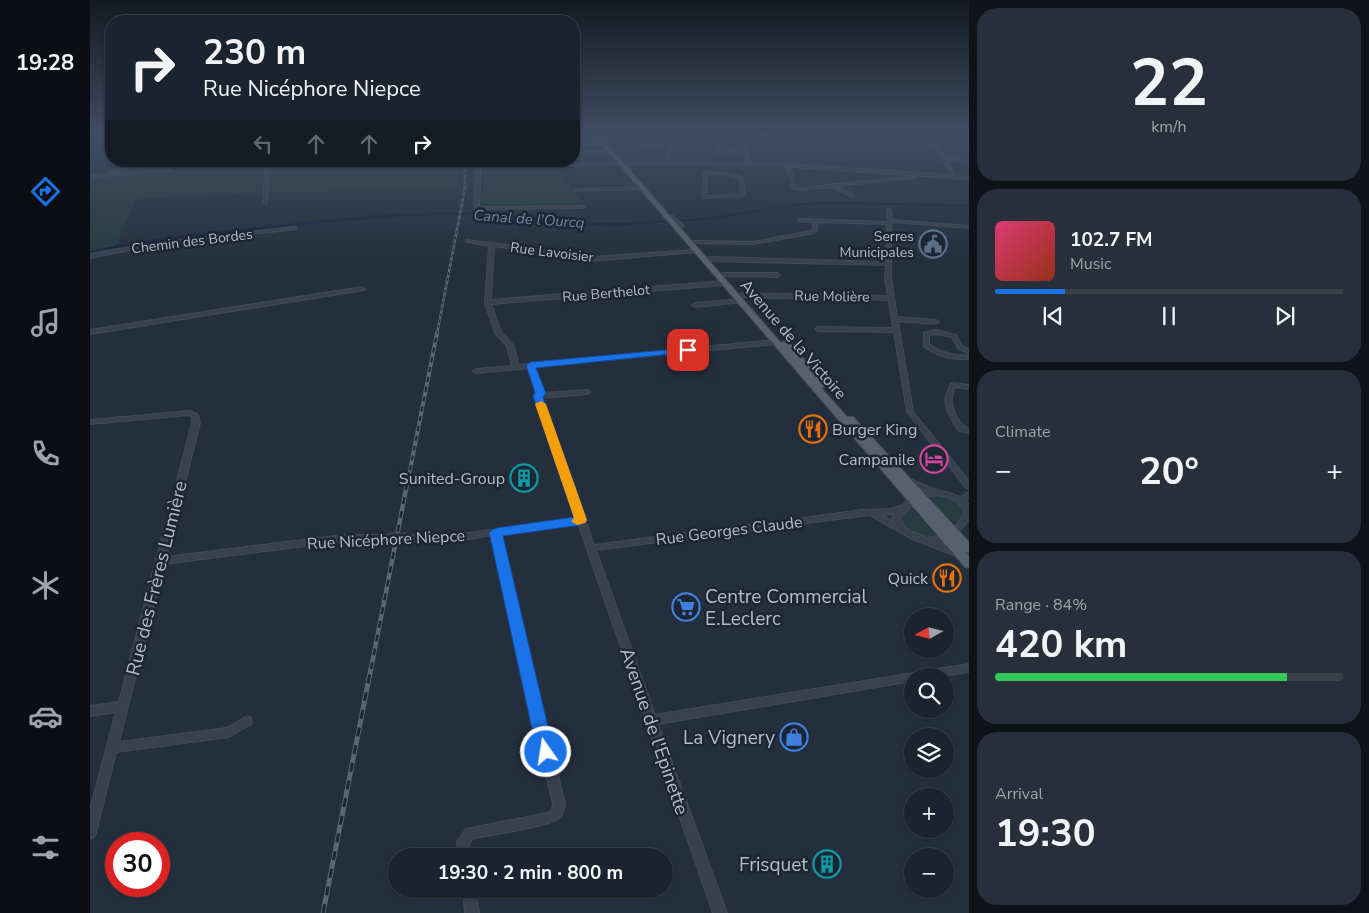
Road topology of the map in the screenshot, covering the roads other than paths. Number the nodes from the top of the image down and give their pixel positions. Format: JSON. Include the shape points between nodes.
{"nodes":[{"id":1,"x":267,"y":178,"type":"edge"},
{"id":2,"x":478,"y":178,"type":"edge"},
{"id":3,"x":633,"y":178,"type":"edge"},
{"id":4,"x":634,"y":178,"type":"edge"},
{"id":5,"x":705,"y":178,"type":"edge"},
{"id":6,"x":740,"y":178,"type":"edge"},
{"id":7,"x":791,"y":178,"type":"edge"},
{"id":8,"x":916,"y":178,"type":"edge"},
{"id":9,"x":832,"y":186,"type":"junction"},
{"id":10,"x":642,"y":188,"type":"junction"},
{"id":11,"x":577,"y":190,"type":"dead end"},
{"id":12,"x":851,"y":195,"type":"dead end"},
{"id":13,"x":265,"y":202,"type":"dead end"},
{"id":14,"x":583,"y":206,"type":"dead end"},
{"id":15,"x":889,"y":210,"type":"dead end"},
{"id":16,"x":800,"y":220,"type":"dead end"},
{"id":17,"x":674,"y":221,"type":"junction"},
{"id":18,"x":815,"y":221,"type":"junction"},
{"id":19,"x":889,"y":222,"type":"junction"},
{"id":20,"x":969,"y":227,"type":"edge"},
{"id":21,"x":294,"y":228,"type":"dead end"},
{"id":22,"x":468,"y":241,"type":"dead end"},
{"id":23,"x":695,"y":242,"type":"junction"},
{"id":24,"x":491,"y":246,"type":"junction"},
{"id":25,"x":696,"y":251,"type":"junction"},
{"id":26,"x":90,"y":256,"type":"edge"},
{"id":27,"x":710,"y":259,"type":"junction"},
{"id":28,"x":888,"y":264,"type":"junction"},
{"id":29,"x":777,"y":275,"type":"dead end"},
{"id":30,"x":724,"y":279,"type":"junction"},
{"id":31,"x":362,"y":289,"type":"dead end"},
{"id":32,"x":742,"y":298,"type":"junction"},
{"id":33,"x":892,"y":298,"type":"junction"},
{"id":34,"x":489,"y":302,"type":"junction"},
{"id":35,"x":695,"y":305,"type":"dead end"},
{"id":36,"x":895,"y":319,"type":"junction"},
{"id":37,"x":936,"y":322,"type":"dead end"},
{"id":38,"x":818,"y":329,"type":"dead end"},
{"id":39,"x":897,"y":330,"type":"junction"},
{"id":40,"x":90,"y":332,"type":"edge"},
{"id":41,"x":776,"y":342,"type":"junction"},
{"id":42,"x":969,"y":352,"type":"edge"},
{"id":43,"x":969,"y":357,"type":"edge"},
{"id":44,"x":531,"y":365,"type":"junction"},
{"id":45,"x":516,"y":367,"type":"junction"},
{"id":46,"x":476,"y":371,"type":"dead end"},
{"id":47,"x":969,"y":387,"type":"edge"},
{"id":48,"x":587,"y":392,"type":"dead end"},
{"id":49,"x":538,"y":396,"type":"junction"},
{"id":50,"x":90,"y":422,"type":"edge"},
{"id":51,"x":969,"y":431,"type":"edge"},
{"id":52,"x":908,"y":480,"type":"junction"},
{"id":53,"x":969,"y":486,"type":"edge"},
{"id":54,"x":935,"y":492,"type":"junction"},
{"id":55,"x":969,"y":495,"type":"edge"},
{"id":56,"x":917,"y":498,"type":"junction"},
{"id":57,"x":960,"y":500,"type":"junction"},
{"id":58,"x":902,"y":508,"type":"junction"},
{"id":59,"x":868,"y":512,"type":"junction"},
{"id":60,"x":969,"y":513,"type":"edge"},
{"id":61,"x":581,"y":520,"type":"junction"},
{"id":62,"x":902,"y":530,"type":"junction"},
{"id":63,"x":496,"y":532,"type":"junction"},
{"id":64,"x":950,"y":535,"type":"junction"},
{"id":65,"x":924,"y":540,"type":"junction"},
{"id":66,"x":591,"y":548,"type":"junction"},
{"id":67,"x":965,"y":552,"type":"edge"},
{"id":68,"x":161,"y":561,"type":"junction"},
{"id":69,"x":969,"y":564,"type":"edge"},
{"id":70,"x":969,"y":668,"type":"edge"},
{"id":71,"x":954,"y":670,"type":"edge"},
{"id":72,"x":904,"y":679,"type":"edge"},
{"id":73,"x":123,"y":706,"type":"junction"},
{"id":74,"x":90,"y":711,"type":"edge"},
{"id":75,"x":652,"y":720,"type":"junction"},
{"id":76,"x":246,"y":721,"type":"dead end"},
{"id":77,"x":113,"y":748,"type":"junction"},
{"id":78,"x":90,"y":833,"type":"edge"},
{"id":79,"x":464,"y":848,"type":"edge"},
{"id":80,"x":470,"y":898,"type":"edge"},
{"id":81,"x":472,"y":913,"type":"edge"},
{"id":82,"x":720,"y":913,"type":"edge"}],
"edges":[{"from":1,"to":13,"type":"street"},
{"from":2,"to":14,"type":"street","via":[[478,208]]},
{"from":3,"to":10,"type":"main road","name":"Avenue de la Victoire"},
{"from":4,"to":17,"type":"main road","name":"Avenue de la Victoire"},
{"from":5,"to":6,"type":"street","via":[[704,197],[743,194]]},
{"from":7,"to":9,"type":"street","via":[[794,188]]},
{"from":8,"to":9,"type":"street"},
{"from":9,"to":12,"type":"street"},
{"from":10,"to":11,"type":"street"},
{"from":10,"to":17,"type":"main road","name":"Avenue de la Victoire","via":[[654,204]]},
{"from":15,"to":19,"type":"street"},
{"from":16,"to":18,"type":"street"},
{"from":17,"to":23,"type":"main road","name":"Avenue de la Victoire"},
{"from":17,"to":25,"type":"main road","name":"Avenue de la Victoire"},
{"from":18,"to":19,"type":"street"},
{"from":18,"to":23,"type":"street","via":[[812,232],[756,242]]},
{"from":19,"to":20,"type":"street"},
{"from":19,"to":28,"type":"street"},
{"from":21,"to":26,"type":"street","name":"Chemin des Bordes","via":[[154,244]]},
{"from":22,"to":24,"type":"street","name":"Rue Lavoisier"},
{"from":23,"to":27,"type":"main road","name":"Avenue de la Victoire"},
{"from":24,"to":25,"type":"street","name":"Rue Lavoisier","via":[[591,259]]},
{"from":24,"to":34,"type":"street"},
{"from":25,"to":30,"type":"main road","name":"Avenue de la Victoire"},
{"from":27,"to":28,"type":"street"},
{"from":27,"to":30,"type":"main road","name":"Avenue de la Victoire"},
{"from":28,"to":33,"type":"street"},
{"from":29,"to":30,"type":"street","name":"Rue Berthelot"},
{"from":30,"to":32,"type":"main road","name":"Avenue de la Victoire"},
{"from":30,"to":34,"type":"street","name":"Rue Berthelot"},
{"from":31,"to":40,"type":"street"},
{"from":32,"to":33,"type":"street","name":"Rue Molière"},
{"from":32,"to":35,"type":"street","name":"Rue Molière"},
{"from":32,"to":41,"type":"main road","name":"Avenue de la Victoire"},
{"from":32,"to":52,"type":"main road","name":"Avenue de la Victoire"},
{"from":33,"to":36,"type":"street"},
{"from":34,"to":45,"type":"street","via":[[498,333],[510,345]]},
{"from":36,"to":37,"type":"street"},
{"from":36,"to":39,"type":"street"},
{"from":38,"to":39,"type":"street"},
{"from":39,"to":53,"type":"street","via":[[910,412]]},
{"from":41,"to":44,"type":"street"},
{"from":41,"to":56,"type":"main road","name":"Avenue de la Victoire"},
{"from":42,"to":43,"type":"street","via":[[960,347],[956,335],[926,334],[926,345],[930,349],[953,359]]},
{"from":44,"to":45,"type":"street"},
{"from":44,"to":49,"type":"street","via":[[541,393]]},
{"from":45,"to":46,"type":"street"},
{"from":47,"to":51,"type":"street","via":[[953,385],[947,395],[956,420],[962,429]]},
{"from":48,"to":49,"type":"street"},
{"from":49,"to":61,"type":"street"},
{"from":50,"to":68,"type":"street","name":"Rue des Frères Lumière","via":[[190,413],[196,416]]},
{"from":52,"to":54,"type":"street"},
{"from":52,"to":56,"type":"main road","name":"Avenue de la Victoire"},
{"from":54,"to":56,"type":"street"},
{"from":54,"to":57,"type":"street"},
{"from":55,"to":57,"type":"street"},
{"from":56,"to":58,"type":"street"},
{"from":56,"to":64,"type":"main road","name":"Avenue de la Victoire"},
{"from":57,"to":60,"type":"street"},
{"from":58,"to":59,"type":"street","name":"Rue Georges Claude","via":[[892,512]]},
{"from":58,"to":62,"type":"street","via":[[896,518]]},
{"from":59,"to":62,"type":"street"},
{"from":59,"to":66,"type":"street","name":"Rue Georges Claude"},
{"from":60,"to":64,"type":"street"},
{"from":61,"to":63,"type":"street","name":"Rue Nicéphore Niepce"},
{"from":61,"to":66,"type":"street","name":"Avenue de l'Epinette"},
{"from":62,"to":65,"type":"street"},
{"from":63,"to":68,"type":"street","name":"Rue Nicéphore Niepce","bridge":true,"via":[[437,538],[344,538]]},
{"from":63,"to":79,"type":"street","via":[[559,804],[557,813],[550,818],[470,833],[463,842]]},
{"from":64,"to":65,"type":"street"},
{"from":64,"to":67,"type":"main road","name":"Avenue de la Victoire"},
{"from":65,"to":67,"type":"street"},
{"from":66,"to":75,"type":"street","name":"Avenue de l'Epinette"},
{"from":67,"to":69,"type":"main road","name":"Avenue de la Victoire"},
{"from":68,"to":73,"type":"street","name":"Rue des Frères Lumière"},
{"from":70,"to":71,"type":"street"},
{"from":72,"to":75,"type":"street"},
{"from":73,"to":74,"type":"street"},
{"from":73,"to":77,"type":"street","name":"Rue des Frères Lumière"},
{"from":75,"to":82,"type":"street","name":"Avenue de l'Epinette"},
{"from":76,"to":77,"type":"street","via":[[229,732]]},
{"from":77,"to":78,"type":"street","name":"Rue des Frères Lumière"},
{"from":80,"to":81,"type":"street"}]}
